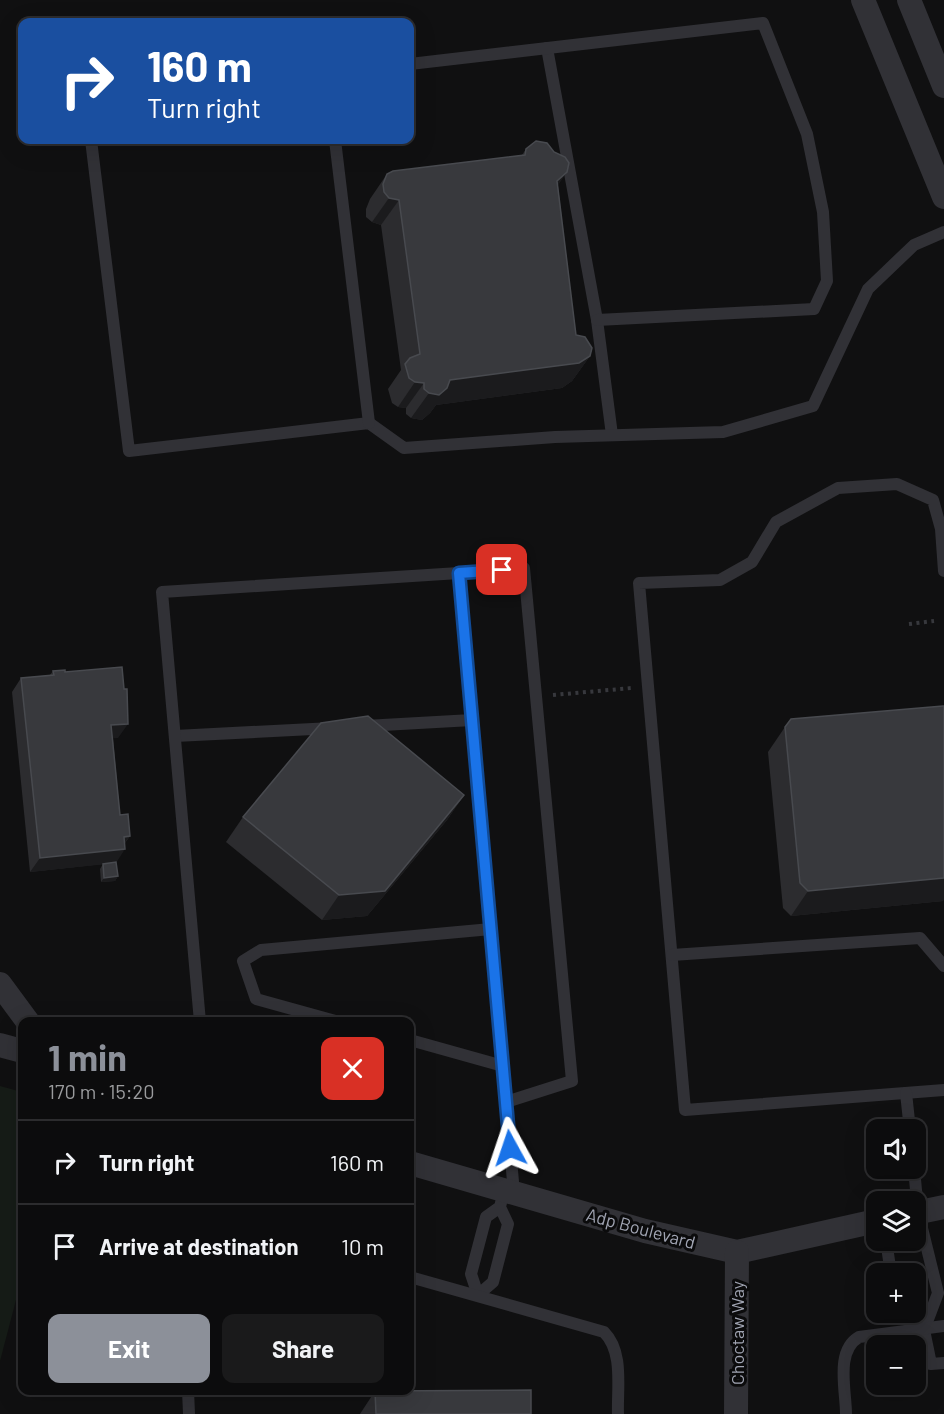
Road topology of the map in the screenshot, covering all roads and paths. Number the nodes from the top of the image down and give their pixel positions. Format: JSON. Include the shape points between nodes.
{"nodes":[{"id":1,"x":863,"y":0,"type":"edge"},
{"id":2,"x":909,"y":0,"type":"edge"},
{"id":3,"x":547,"y":48,"type":"junction"},
{"id":4,"x":414,"y":64,"type":"edge"},
{"id":5,"x":944,"y":86,"type":"edge"},
{"id":6,"x":91,"y":144,"type":"edge"},
{"id":7,"x":335,"y":144,"type":"edge"},
{"id":8,"x":944,"y":197,"type":"edge"},
{"id":9,"x":944,"y":232,"type":"edge"},
{"id":10,"x":597,"y":320,"type":"junction"},
{"id":11,"x":369,"y":423,"type":"junction"},
{"id":12,"x":612,"y":435,"type":"junction"},
{"id":13,"x":944,"y":571,"type":"edge"},
{"id":14,"x":459,"y":573,"type":"junction"},
{"id":15,"x":934,"y":621,"type":"dead end"},
{"id":16,"x":909,"y":624,"type":"dead end"},
{"id":17,"x":648,"y":686,"type":"junction"},
{"id":18,"x":536,"y":696,"type":"junction"},
{"id":19,"x":472,"y":720,"type":"junction"},
{"id":20,"x":175,"y":736,"type":"junction"},
{"id":21,"x":491,"y":929,"type":"junction"},
{"id":22,"x":672,"y":955,"type":"junction"},
{"id":23,"x":944,"y":966,"type":"edge"},
{"id":24,"x":0,"y":984,"type":"edge"},
{"id":25,"x":24,"y":1017,"type":"edge"},
{"id":26,"x":200,"y":1017,"type":"edge"},
{"id":27,"x":321,"y":1017,"type":"edge"},
{"id":28,"x":414,"y":1041,"type":"edge"},
{"id":29,"x":0,"y":1045,"type":"edge"},
{"id":30,"x":18,"y":1050,"type":"edge"},
{"id":31,"x":503,"y":1065,"type":"junction"},
{"id":32,"x":944,"y":1090,"type":"edge"},
{"id":33,"x":906,"y":1093,"type":"junction"},
{"id":34,"x":506,"y":1102,"type":"junction"},
{"id":35,"x":909,"y":1119,"type":"edge"},
{"id":36,"x":414,"y":1164,"type":"edge"},
{"id":37,"x":506,"y":1197,"type":"junction"},
{"id":38,"x":944,"y":1207,"type":"edge"},
{"id":39,"x":926,"y":1210,"type":"edge"},
{"id":40,"x":866,"y":1223,"type":"edge"},
{"id":41,"x":926,"y":1249,"type":"edge"},
{"id":42,"x":737,"y":1252,"type":"junction"},
{"id":43,"x":414,"y":1278,"type":"edge"},
{"id":44,"x":478,"y":1295,"type":"junction"},
{"id":45,"x":917,"y":1323,"type":"edge"},
{"id":46,"x":944,"y":1326,"type":"edge"},
{"id":47,"x":924,"y":1330,"type":"junction"},
{"id":48,"x":944,"y":1363,"type":"edge"},
{"id":49,"x":188,"y":1395,"type":"edge"},
{"id":50,"x":189,"y":1414,"type":"edge"},
{"id":51,"x":618,"y":1414,"type":"edge"},
{"id":52,"x":736,"y":1414,"type":"edge"},
{"id":53,"x":846,"y":1414,"type":"edge"}],
"edges":[{"from":1,"to":8,"type":"street"},
{"from":2,"to":5,"type":"street"},
{"from":3,"to":4,"type":"lane"},
{"from":3,"to":10,"type":"lane"},
{"from":3,"to":10,"type":"lane","via":[[763,23],[807,134],[823,212],[827,281],[814,309]]},
{"from":6,"to":11,"type":"lane","via":[[129,451]]},
{"from":7,"to":11,"type":"lane"},
{"from":9,"to":12,"type":"lane","via":[[914,245],[868,289],[813,406],[723,432]]},
{"from":10,"to":12,"type":"lane"},
{"from":11,"to":12,"type":"lane","via":[[404,448]]},
{"from":13,"to":17,"type":"lane","via":[[941,529],[933,500],[897,484],[838,488],[776,522],[752,562],[720,580],[639,583]]},
{"from":14,"to":18,"type":"lane","via":[[524,568]]},
{"from":14,"to":19,"type":"lane"},
{"from":14,"to":20,"type":"lane","via":[[162,592]]},
{"from":15,"to":16,"type":"path"},
{"from":17,"to":18,"type":"path"},
{"from":17,"to":22,"type":"lane"},
{"from":18,"to":34,"type":"lane","via":[[572,1081]]},
{"from":19,"to":20,"type":"lane"},
{"from":19,"to":21,"type":"lane"},
{"from":20,"to":26,"type":"lane"},
{"from":21,"to":27,"type":"lane","via":[[261,950],[243,961],[256,999]]},
{"from":21,"to":31,"type":"lane"},
{"from":22,"to":23,"type":"lane","via":[[920,938]]},
{"from":22,"to":33,"type":"lane","via":[[686,1110]]},
{"from":24,"to":25,"type":"street"},
{"from":28,"to":31,"type":"lane"},
{"from":29,"to":30,"type":"street"},
{"from":31,"to":34,"type":"lane"},
{"from":32,"to":33,"type":"lane"},
{"from":33,"to":35,"type":"lane"},
{"from":34,"to":37,"type":"lane"},
{"from":36,"to":37,"type":"street","name":"Adp Boulevard"},
{"from":37,"to":42,"type":"street","name":"Adp Boulevard"},
{"from":37,"to":44,"type":"lane","via":[[508,1224],[493,1282]]},
{"from":37,"to":44,"type":"lane","via":[[486,1217],[471,1274]]},
{"from":38,"to":39,"type":"street"},
{"from":40,"to":42,"type":"street","name":"Adp Boulevard"},
{"from":41,"to":47,"type":"lane","via":[[938,1293]]},
{"from":42,"to":52,"type":"street","name":"Choctaw Way"},
{"from":43,"to":44,"type":"lane"},
{"from":44,"to":51,"type":"lane","via":[[604,1332],[613,1341],[616,1354]]},
{"from":45,"to":47,"type":"lane"},
{"from":46,"to":47,"type":"lane"},
{"from":47,"to":48,"type":"lane","via":[[931,1364]]},
{"from":47,"to":53,"type":"lane","via":[[859,1337],[850,1342],[844,1353]]},
{"from":49,"to":50,"type":"lane"}]}
